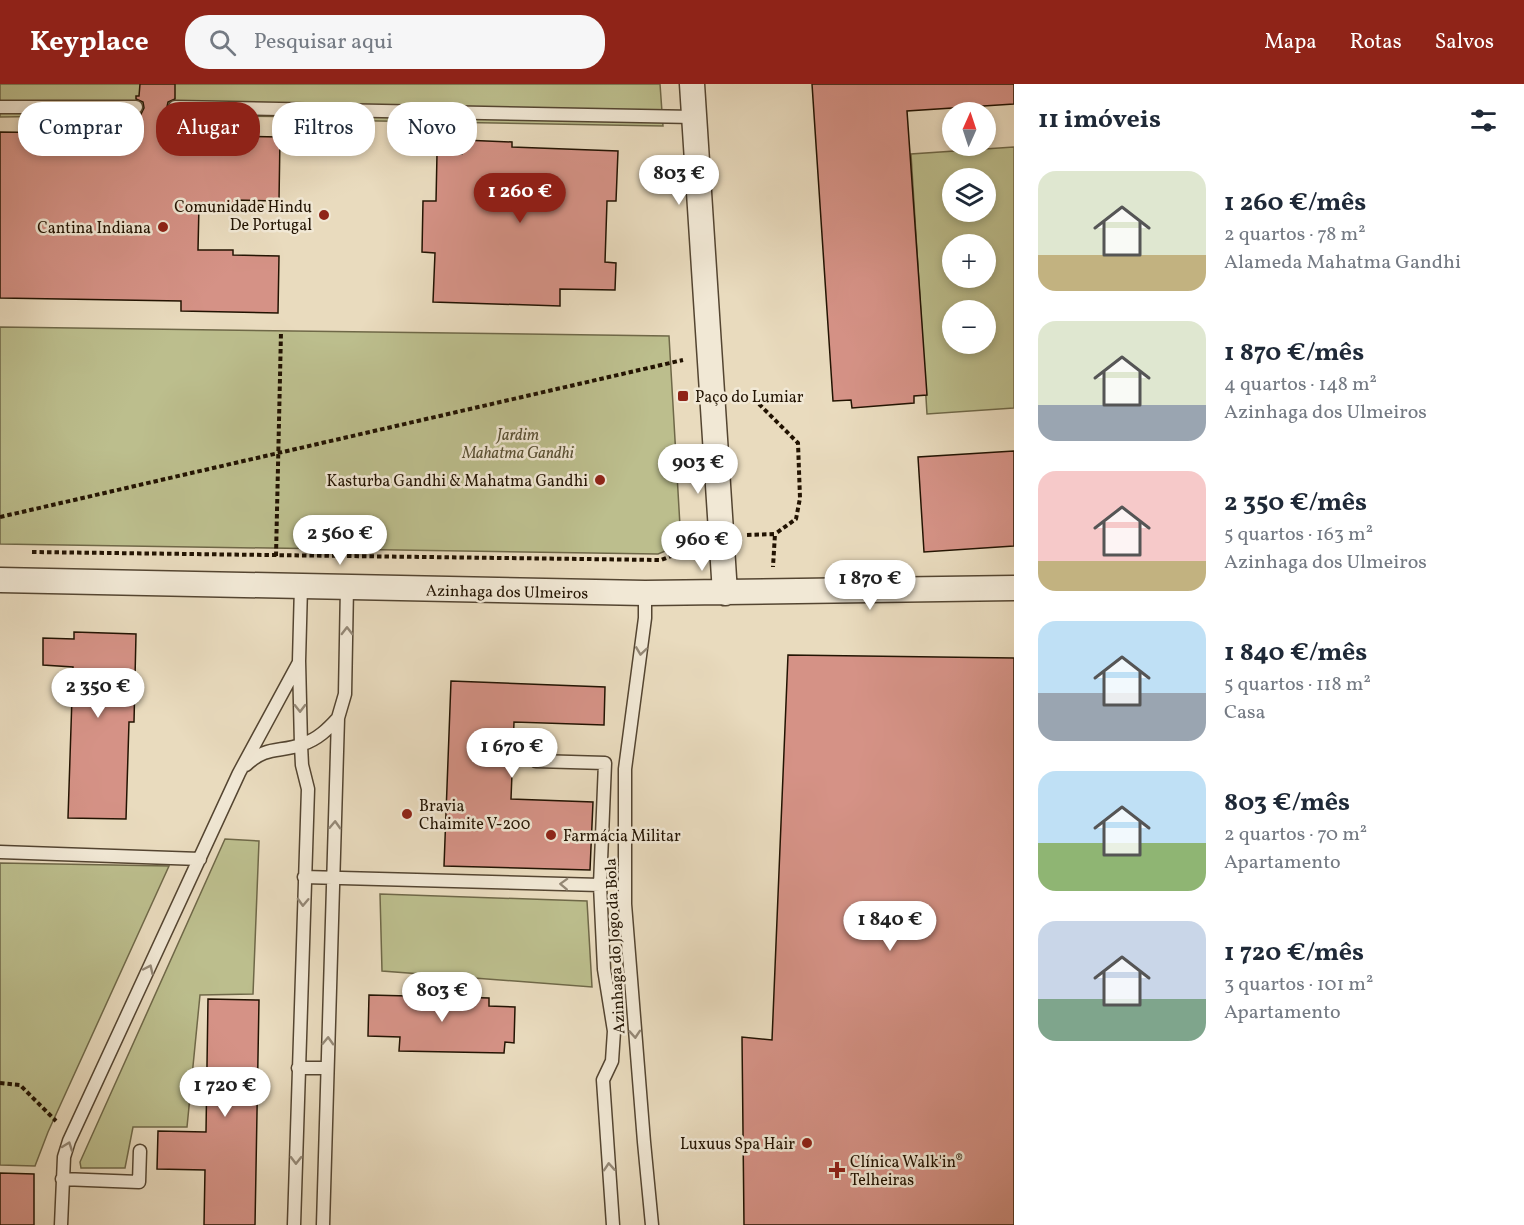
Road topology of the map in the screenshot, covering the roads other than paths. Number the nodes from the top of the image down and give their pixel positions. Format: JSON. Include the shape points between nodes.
{"nodes":[{"id":1,"x":692,"y":84,"type":"edge"},
{"id":2,"x":0,"y":107,"type":"edge"},
{"id":3,"x":18,"y":107,"type":"edge"},
{"id":4,"x":260,"y":109,"type":"edge"},
{"id":5,"x":694,"y":117,"type":"junction"},
{"id":6,"x":0,"y":580,"type":"edge"},
{"id":7,"x":301,"y":586,"type":"junction"},
{"id":8,"x":347,"y":587,"type":"junction"},
{"id":9,"x":1014,"y":588,"type":"edge"},
{"id":10,"x":645,"y":593,"type":"junction"},
{"id":11,"x":725,"y":593,"type":"junction"},
{"id":12,"x":299,"y":661,"type":"junction"},
{"id":13,"x":338,"y":718,"type":"junction"},
{"id":14,"x":301,"y":745,"type":"junction"},
{"id":15,"x":536,"y":760,"type":"dead end"},
{"id":16,"x":239,"y":773,"type":"junction"},
{"id":17,"x":0,"y":852,"type":"edge"},
{"id":18,"x":200,"y":859,"type":"junction"},
{"id":19,"x":304,"y":877,"type":"junction"},
{"id":20,"x":333,"y":878,"type":"junction"},
{"id":21,"x":600,"y":885,"type":"junction"},
{"id":22,"x":298,"y":1068,"type":"junction"},
{"id":23,"x":327,"y":1068,"type":"junction"},
{"id":24,"x":140,"y":1151,"type":"dead end"},
{"id":25,"x":62,"y":1179,"type":"junction"},
{"id":26,"x":61,"y":1225,"type":"edge"},
{"id":27,"x":294,"y":1225,"type":"edge"},
{"id":28,"x":323,"y":1225,"type":"edge"},
{"id":29,"x":613,"y":1225,"type":"edge"},
{"id":30,"x":652,"y":1225,"type":"edge"}],
"edges":[{"from":1,"to":5,"type":"street"},
{"from":2,"to":3,"type":"lane"},
{"from":4,"to":5,"type":"lane"},
{"from":5,"to":11,"type":"street"},
{"from":6,"to":7,"type":"street","name":"Azinhaga dos Ulmeiros"},
{"from":7,"to":8,"type":"street","name":"Azinhaga dos Ulmeiros"},
{"from":7,"to":12,"type":"lane"},
{"from":8,"to":10,"type":"street","name":"Azinhaga dos Ulmeiros"},
{"from":13,"to":8,"type":"lane","one_way":true,"via":[[345,694]]},
{"from":9,"to":11,"type":"street","name":"Azinhaga dos Ulmeiros"},
{"from":10,"to":11,"type":"street","name":"Azinhaga dos Ulmeiros"},
{"from":10,"to":30,"type":"lane","name":"Azinhaga do Jogo da Bola","one_way":true,"via":[[625,769],[625,904]]},
{"from":12,"to":14,"type":"lane","one_way":true},
{"from":12,"to":16,"type":"lane"},
{"from":13,"to":14,"type":"lane","via":[[315,739]]},
{"from":20,"to":13,"type":"lane","one_way":true},
{"from":14,"to":16,"type":"lane","via":[[271,749],[255,757]]},
{"from":14,"to":19,"type":"lane","via":[[308,789]]},
{"from":15,"to":21,"type":"lane","via":[[605,763]]},
{"from":16,"to":18,"type":"lane"},
{"from":17,"to":18,"type":"lane"},
{"from":25,"to":18,"type":"lane","one_way":true,"via":[[69,1141]]},
{"from":19,"to":20,"type":"lane"},
{"from":19,"to":22,"type":"lane","one_way":true},
{"from":21,"to":20,"type":"lane","one_way":true},
{"from":23,"to":20,"type":"lane","one_way":true},
{"from":29,"to":21,"type":"lane","one_way":true,"via":[[603,1080],[612,1061],[614,1031],[604,969]]},
{"from":22,"to":23,"type":"lane"},
{"from":22,"to":27,"type":"lane","one_way":true},
{"from":23,"to":28,"type":"lane"},
{"from":24,"to":25,"type":"lane","via":[[139,1182]]},
{"from":25,"to":26,"type":"lane"}]}
